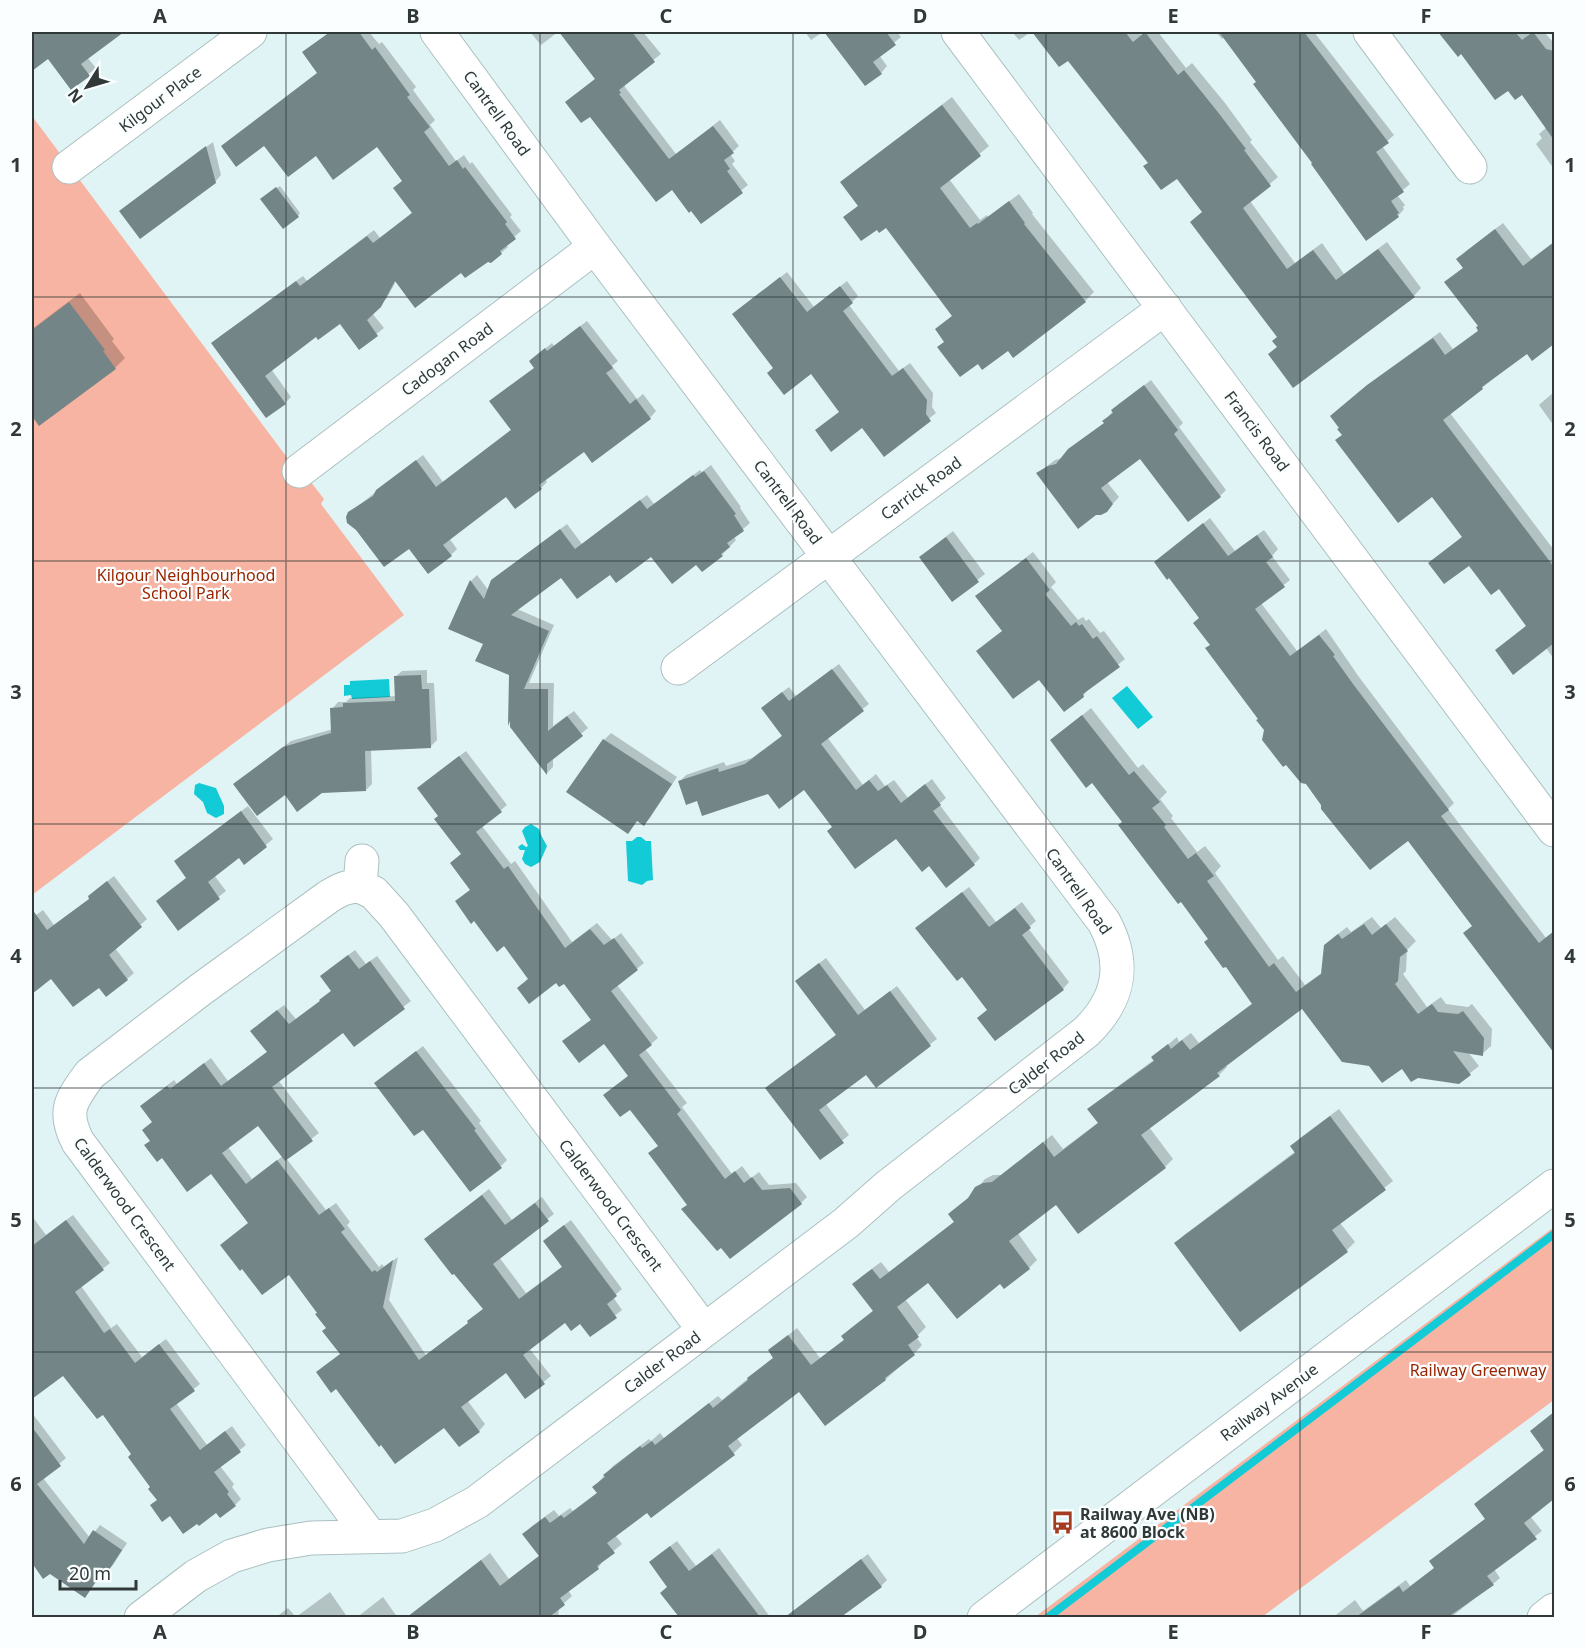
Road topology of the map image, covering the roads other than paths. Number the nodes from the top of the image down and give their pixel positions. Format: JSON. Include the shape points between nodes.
{"nodes":[{"id":1,"x":250,"y":32,"type":"edge"},
{"id":2,"x":437,"y":32,"type":"edge"},
{"id":3,"x":958,"y":32,"type":"edge"},
{"id":4,"x":1370,"y":32,"type":"edge"},
{"id":5,"x":69,"y":167,"type":"dead end"},
{"id":6,"x":1470,"y":167,"type":"dead end"},
{"id":7,"x":595,"y":247,"type":"junction"},
{"id":8,"x":1165,"y":308,"type":"junction"},
{"id":9,"x":299,"y":471,"type":"dead end"},
{"id":10,"x":829,"y":557,"type":"junction"},
{"id":11,"x":678,"y":668,"type":"dead end"},
{"id":12,"x":1554,"y":831,"type":"edge"},
{"id":13,"x":1116,"y":981,"type":"joint"},
{"id":14,"x":1554,"y":1186,"type":"edge"},
{"id":15,"x":705,"y":1330,"type":"junction"},
{"id":16,"x":370,"y":1536,"type":"junction"},
{"id":17,"x":1554,"y":1610,"type":"edge"},
{"id":18,"x":141,"y":1617,"type":"edge"},
{"id":19,"x":984,"y":1617,"type":"edge"},
{"id":20,"x":1544,"y":1617,"type":"edge"}],
"edges":[{"from":1,"to":5,"type":"street","name":"Kilgour Place"},
{"from":2,"to":7,"type":"street","name":"Cantrell Road"},
{"from":3,"to":8,"type":"street","name":"Francis Road"},
{"from":4,"to":6,"type":"street"},
{"from":7,"to":9,"type":"street","name":"Cadogan Road"},
{"from":7,"to":10,"type":"street","name":"Cantrell Road"},
{"from":8,"to":10,"type":"street","name":"Carrick Road"},
{"from":8,"to":12,"type":"street","name":"Francis Road"},
{"from":10,"to":11,"type":"street","name":"Carrick Road"},
{"from":10,"to":13,"type":"street","name":"Cantrell Road","via":[[1104,922],[1115,947]]},
{"from":13,"to":15,"type":"street","name":"Calder Road","via":[[1103,1013],[1086,1032]]},
{"from":14,"to":19,"type":"street","name":"Railway Avenue"},
{"from":15,"to":16,"type":"street","name":"Calder Road","via":[[467,1508],[412,1533]]},
{"from":15,"to":16,"type":"street","name":"Calderwood Crescent","via":[[361,874],[350,886],[328,897],[90,1074],[72,1103],[69,1125]]},
{"from":16,"to":18,"type":"street","name":"Calder Road","via":[[310,1538],[232,1556],[203,1571]]},
{"from":17,"to":20,"type":"street"}]}
